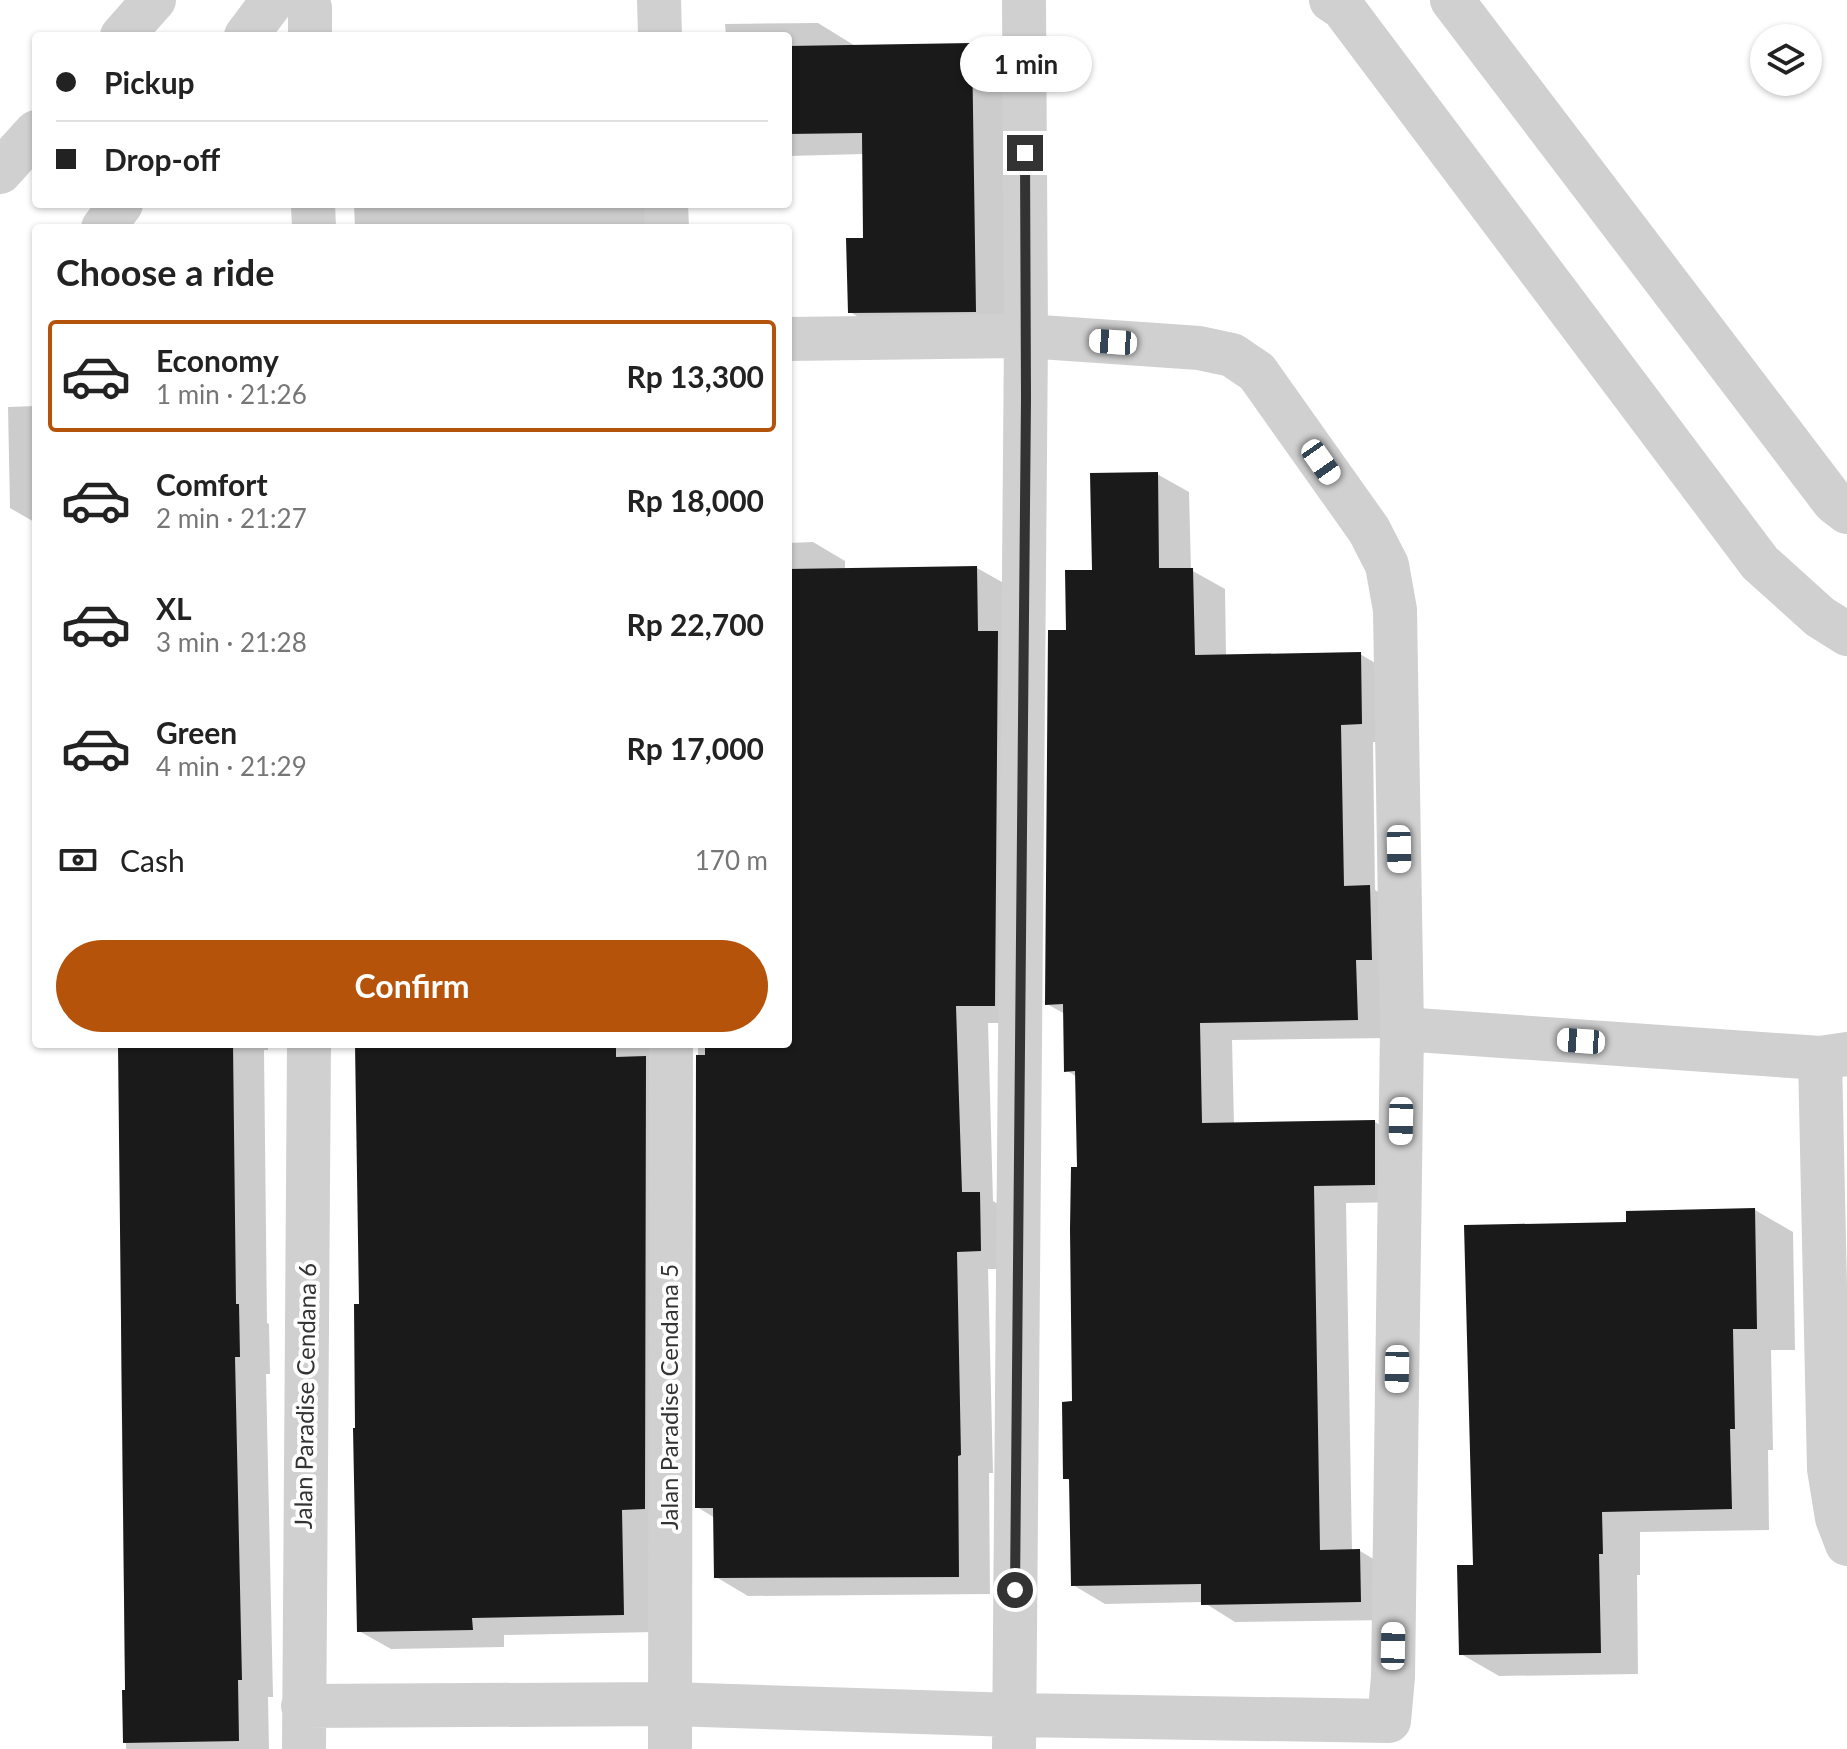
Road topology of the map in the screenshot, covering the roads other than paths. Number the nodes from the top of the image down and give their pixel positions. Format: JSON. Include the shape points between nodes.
{"nodes":[{"id":1,"x":154,"y":0,"type":"edge"},
{"id":2,"x":659,"y":0,"type":"edge"},
{"id":3,"x":1024,"y":0,"type":"edge"},
{"id":4,"x":1331,"y":0,"type":"edge"},
{"id":5,"x":1452,"y":0,"type":"edge"},
{"id":6,"x":299,"y":11,"type":"edge"},
{"id":7,"x":126,"y":32,"type":"edge"},
{"id":8,"x":254,"y":32,"type":"edge"},
{"id":9,"x":660,"y":32,"type":"edge"},
{"id":10,"x":32,"y":136,"type":"edge"},
{"id":11,"x":0,"y":172,"type":"edge"},
{"id":12,"x":1026,"y":336,"type":"junction"},
{"id":13,"x":792,"y":339,"type":"edge"},
{"id":14,"x":1847,"y":512,"type":"edge"},
{"id":15,"x":1847,"y":634,"type":"edge"},
{"id":16,"x":1402,"y":1029,"type":"junction"},
{"id":17,"x":309,"y":1048,"type":"edge"},
{"id":18,"x":671,"y":1048,"type":"edge"},
{"id":19,"x":1833,"y":1056,"type":"edge"},
{"id":20,"x":1847,"y":1544,"type":"edge"},
{"id":21,"x":670,"y":1704,"type":"junction"},
{"id":22,"x":303,"y":1706,"type":"junction"},
{"id":23,"x":1014,"y":1732,"type":"edge"},
{"id":24,"x":1389,"y":1735,"type":"edge"},
{"id":25,"x":304,"y":1749,"type":"edge"},
{"id":26,"x":670,"y":1749,"type":"edge"}],
"edges":[{"from":1,"to":7,"type":"street"},
{"from":2,"to":9,"type":"street"},
{"from":3,"to":12,"type":"street"},
{"from":4,"to":15,"type":"street","via":[[1343,8],[1760,563]]},
{"from":5,"to":14,"type":"street","via":[[1834,502]]},
{"from":6,"to":8,"type":"street"},
{"from":10,"to":11,"type":"street"},
{"from":12,"to":13,"type":"street"},
{"from":12,"to":16,"type":"street","via":[[1232,355],[1257,372],[1369,530],[1387,565],[1395,610]]},
{"from":12,"to":23,"type":"street"},
{"from":16,"to":19,"type":"street"},
{"from":16,"to":24,"type":"street"},
{"from":17,"to":22,"type":"street","name":"Jalan Paradise Cendana 6"},
{"from":18,"to":21,"type":"street","name":"Jalan Paradise Cendana 5"},
{"from":19,"to":20,"type":"street","via":[[1829,1469]]},
{"from":21,"to":22,"type":"street"},
{"from":21,"to":23,"type":"street"},
{"from":21,"to":26,"type":"street","name":"Jalan Paradise Cendana 5"},
{"from":22,"to":25,"type":"street","name":"Jalan Paradise Cendana 6"},
{"from":23,"to":24,"type":"street"}]}
